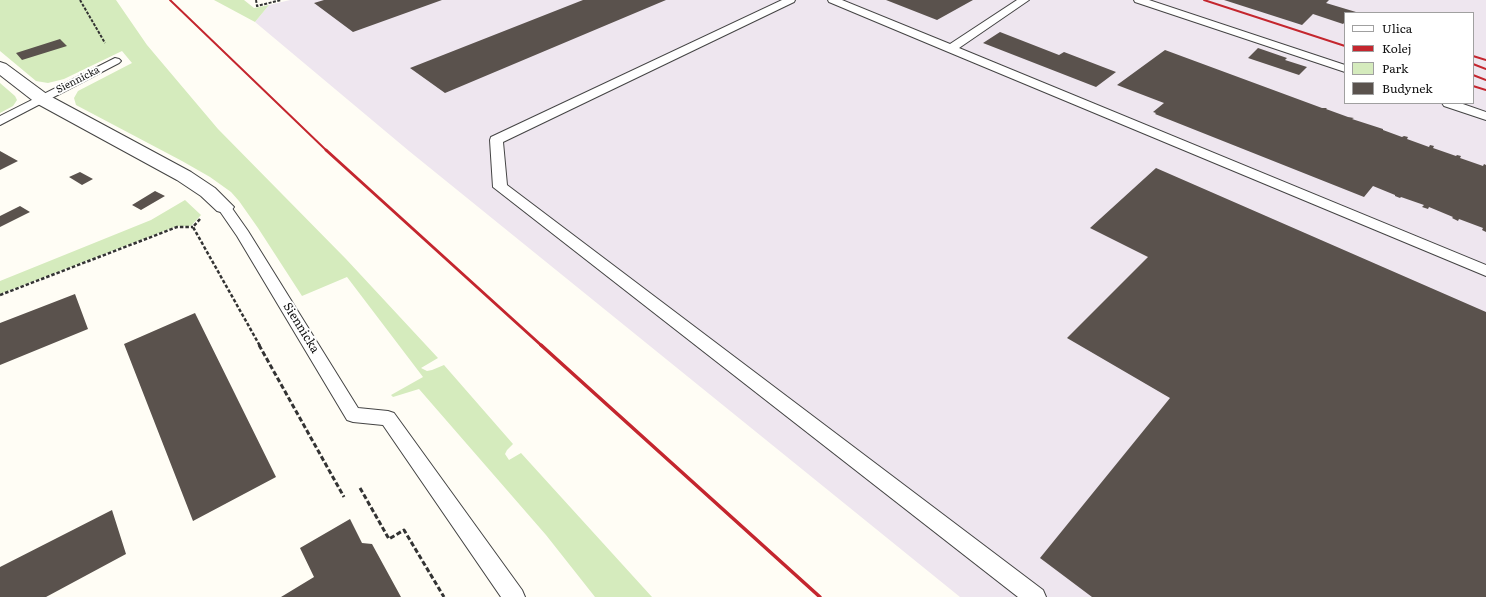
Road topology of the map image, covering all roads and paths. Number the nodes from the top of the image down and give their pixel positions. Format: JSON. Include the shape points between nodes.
{"nodes":[{"id":1,"x":80,"y":0,"type":"edge"},
{"id":2,"x":256,"y":0,"type":"edge"},
{"id":3,"x":281,"y":0,"type":"edge"},
{"id":4,"x":790,"y":0,"type":"edge"},
{"id":5,"x":833,"y":0,"type":"edge"},
{"id":6,"x":1024,"y":0,"type":"edge"},
{"id":7,"x":1139,"y":0,"type":"edge"},
{"id":8,"x":950,"y":49,"type":"junction"},
{"id":9,"x":115,"y":61,"type":"joint"},
{"id":10,"x":0,"y":67,"type":"edge"},
{"id":11,"x":1344,"y":69,"type":"edge"},
{"id":12,"x":42,"y":99,"type":"junction"},
{"id":13,"x":1451,"y":104,"type":"edge"},
{"id":14,"x":1486,"y":116,"type":"edge"},
{"id":15,"x":0,"y":121,"type":"edge"},
{"id":16,"x":224,"y":207,"type":"joint"},
{"id":17,"x":202,"y":218,"type":"dead end"},
{"id":18,"x":193,"y":227,"type":"junction"},
{"id":19,"x":1486,"y":271,"type":"edge"},
{"id":20,"x":0,"y":295,"type":"edge"},
{"id":21,"x":360,"y":488,"type":"dead end"},
{"id":22,"x":344,"y":497,"type":"dead end"},
{"id":23,"x":444,"y":597,"type":"edge"},
{"id":24,"x":514,"y":597,"type":"edge"},
{"id":25,"x":1035,"y":597,"type":"edge"}],
"edges":[{"from":1,"to":9,"type":"path"},
{"from":2,"to":3,"type":"path","via":[[257,6]]},
{"from":4,"to":25,"type":"lane","via":[[496,140],[500,187]]},
{"from":5,"to":8,"type":"lane"},
{"from":6,"to":8,"type":"lane"},
{"from":7,"to":11,"type":"lane"},
{"from":8,"to":19,"type":"lane"},
{"from":9,"to":12,"type":"lane","name":"Siennicka"},
{"from":10,"to":12,"type":"street","name":"Siennicka"},
{"from":12,"to":15,"type":"lane","name":"Siennicka"},
{"from":12,"to":16,"type":"street","name":"Siennicka","via":[[184,176],[208,192]]},
{"from":13,"to":14,"type":"lane"},
{"from":16,"to":24,"type":"lane","name":"Siennicka","via":[[354,415],[388,418]]},
{"from":17,"to":18,"type":"path"},
{"from":18,"to":20,"type":"path","via":[[177,227]]},
{"from":18,"to":22,"type":"path"},
{"from":21,"to":23,"type":"path","via":[[389,539],[404,530]]}]}
